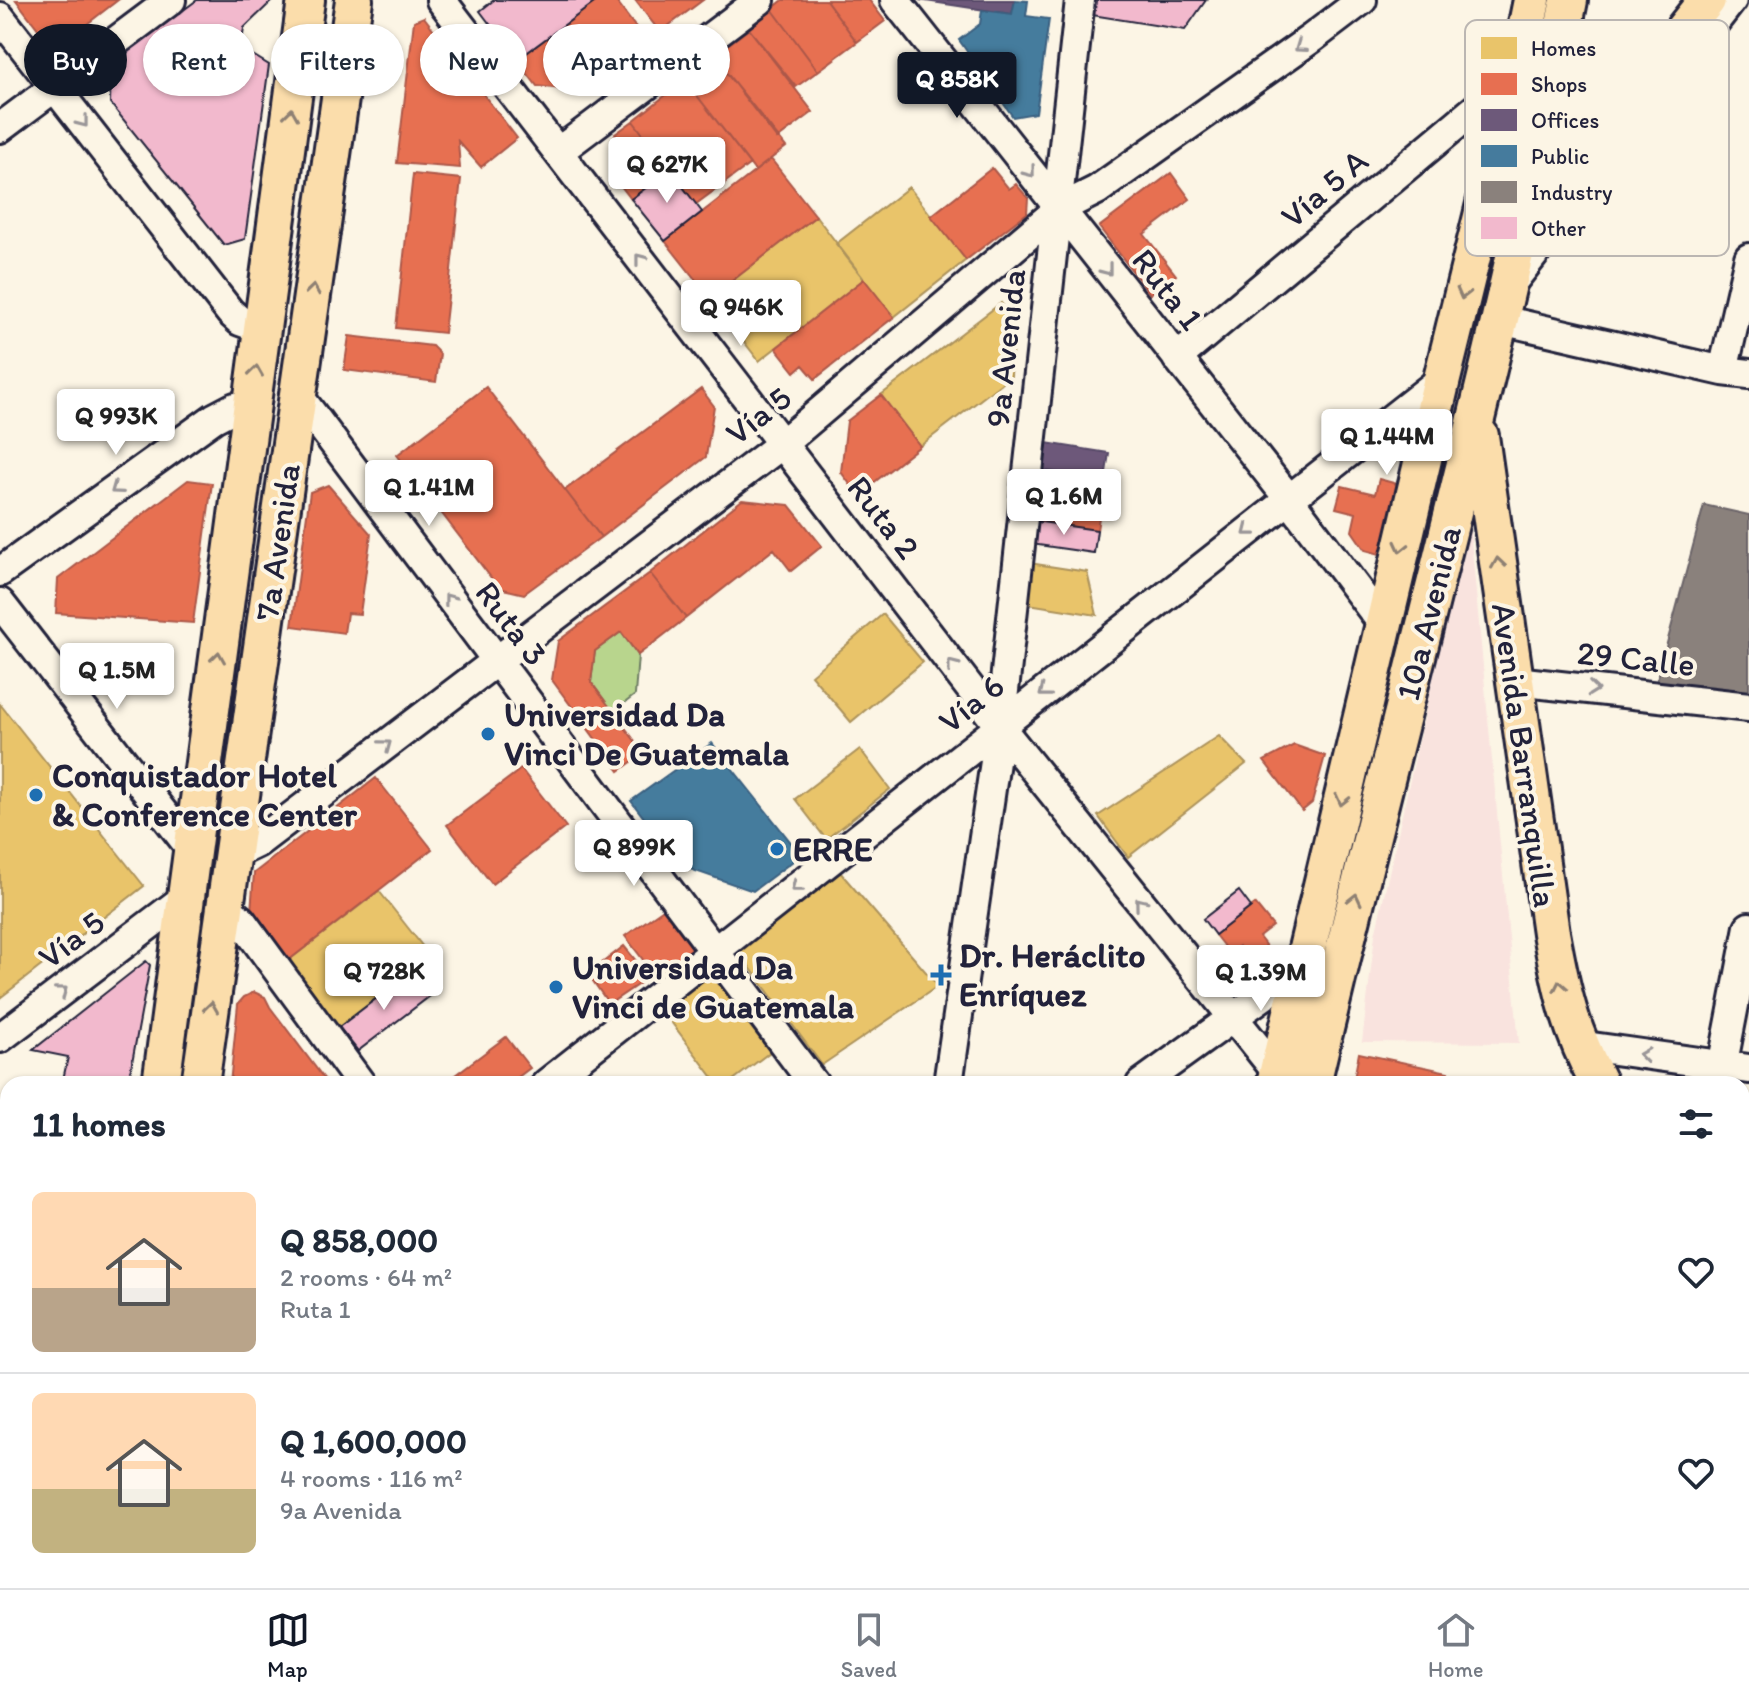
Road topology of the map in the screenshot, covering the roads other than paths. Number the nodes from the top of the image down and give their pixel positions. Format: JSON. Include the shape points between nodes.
{"nodes":[{"id":1,"x":171,"y":0,"type":"edge"},
{"id":2,"x":306,"y":0,"type":"edge"},
{"id":3,"x":354,"y":0,"type":"edge"},
{"id":4,"x":441,"y":0,"type":"edge"},
{"id":5,"x":760,"y":0,"type":"edge"},
{"id":6,"x":895,"y":0,"type":"edge"},
{"id":7,"x":1080,"y":0,"type":"edge"},
{"id":8,"x":1362,"y":0,"type":"edge"},
{"id":9,"x":1532,"y":0,"type":"edge"},
{"id":10,"x":1569,"y":0,"type":"edge"},
{"id":11,"x":1707,"y":0,"type":"edge"},
{"id":12,"x":1732,"y":0,"type":"edge"},
{"id":13,"x":0,"y":17,"type":"edge"},
{"id":14,"x":1528,"y":20,"type":"edge"},
{"id":15,"x":1565,"y":20,"type":"edge"},
{"id":16,"x":1691,"y":20,"type":"edge"},
{"id":17,"x":1717,"y":20,"type":"edge"},
{"id":18,"x":127,"y":33,"type":"edge"},
{"id":19,"x":24,"y":47,"type":"edge"},
{"id":20,"x":44,"y":96,"type":"edge"},
{"id":21,"x":63,"y":96,"type":"edge"},
{"id":22,"x":1465,"y":117,"type":"edge"},
{"id":23,"x":0,"y":128,"type":"edge"},
{"id":24,"x":558,"y":152,"type":"junction"},
{"id":25,"x":1059,"y":209,"type":"junction"},
{"id":26,"x":1472,"y":256,"type":"edge"},
{"id":27,"x":1515,"y":256,"type":"edge"},
{"id":28,"x":1540,"y":256,"type":"edge"},
{"id":29,"x":1749,"y":258,"type":"edge"},
{"id":30,"x":1504,"y":304,"type":"junction"},
{"id":31,"x":262,"y":329,"type":"junction"},
{"id":32,"x":1177,"y":358,"type":"junction"},
{"id":33,"x":1736,"y":373,"type":"edge"},
{"id":34,"x":1442,"y":379,"type":"junction"},
{"id":35,"x":298,"y":395,"type":"junction"},
{"id":36,"x":251,"y":409,"type":"junction"},
{"id":37,"x":1478,"y":419,"type":"junction"},
{"id":38,"x":782,"y":444,"type":"junction"},
{"id":39,"x":1289,"y":499,"type":"junction"},
{"id":40,"x":0,"y":572,"type":"edge"},
{"id":41,"x":0,"y":603,"type":"edge"},
{"id":42,"x":1383,"y":624,"type":"junction"},
{"id":43,"x":495,"y":661,"type":"junction"},
{"id":44,"x":1515,"y":681,"type":"junction"},
{"id":45,"x":1749,"y":707,"type":"edge"},
{"id":46,"x":1000,"y":727,"type":"junction"},
{"id":47,"x":192,"y":850,"type":"junction"},
{"id":48,"x":232,"y":855,"type":"junction"},
{"id":49,"x":186,"y":897,"type":"junction"},
{"id":50,"x":225,"y":906,"type":"junction"},
{"id":51,"x":1749,"y":927,"type":"edge"},
{"id":52,"x":714,"y":951,"type":"junction"},
{"id":53,"x":1307,"y":951,"type":"junction"},
{"id":54,"x":1343,"y":951,"type":"junction"},
{"id":55,"x":1233,"y":1019,"type":"junction"},
{"id":56,"x":0,"y":1038,"type":"edge"},
{"id":57,"x":1578,"y":1045,"type":"junction"},
{"id":58,"x":1730,"y":1073,"type":"edge"},
{"id":59,"x":162,"y":1076,"type":"edge"},
{"id":60,"x":201,"y":1076,"type":"edge"},
{"id":61,"x":355,"y":1076,"type":"edge"},
{"id":62,"x":556,"y":1076,"type":"edge"},
{"id":63,"x":808,"y":1076,"type":"edge"},
{"id":64,"x":949,"y":1076,"type":"edge"},
{"id":65,"x":1152,"y":1076,"type":"edge"},
{"id":66,"x":1275,"y":1076,"type":"edge"},
{"id":67,"x":1276,"y":1076,"type":"edge"},
{"id":68,"x":1314,"y":1076,"type":"edge"},
{"id":69,"x":1595,"y":1076,"type":"edge"}],
"edges":[{"from":1,"to":18,"type":"street"},
{"from":31,"to":2,"type":"main road","name":"7a Avenida","one_way":true},
{"from":35,"to":3,"type":"main road","name":"7a Avenida","one_way":true},
{"from":4,"to":24,"type":"street","name":"Ruta 2"},
{"from":5,"to":24,"type":"street"},
{"from":6,"to":25,"type":"street","name":"Ruta 1","one_way":true},
{"from":7,"to":25,"type":"street","name":"9a Avenida"},
{"from":8,"to":25,"type":"street","name":"Vía 5","one_way":true,"via":[[1097,190]]},
{"from":9,"to":14,"type":"main road","name":"10a Avenida"},
{"from":10,"to":15,"type":"main road","name":"10a Avenida"},
{"from":11,"to":16,"type":"main road"},
{"from":12,"to":17,"type":"street"},
{"from":13,"to":19,"type":"street"},
{"from":20,"to":23,"type":"street"},
{"from":21,"to":31,"type":"street","one_way":true,"via":[[230,312]]},
{"from":22,"to":32,"type":"street","name":"Vía 5 A"},
{"from":38,"to":24,"type":"street","name":"Ruta 2","one_way":true},
{"from":25,"to":32,"type":"street","name":"Ruta 1","one_way":true},
{"from":25,"to":38,"type":"street","name":"Vía 5"},
{"from":25,"to":46,"type":"street","name":"9a Avenida"},
{"from":26,"to":34,"type":"main road","name":"10a Avenida","one_way":true},
{"from":27,"to":30,"type":"main road","name":"10a Avenida"},
{"from":28,"to":30,"type":"street"},
{"from":29,"to":33,"type":"street"},
{"from":30,"to":33,"type":"street"},
{"from":30,"to":37,"type":"main road","name":"10a Avenida"},
{"from":36,"to":31,"type":"main road","name":"7a Avenida","one_way":true},
{"from":32,"to":39,"type":"street","name":"Ruta 1"},
{"from":34,"to":39,"type":"street","name":"Vía 6"},
{"from":34,"to":42,"type":"main road","name":"10a Avenida","one_way":true},
{"from":43,"to":35,"type":"street","name":"Ruta 3","one_way":true},
{"from":35,"to":48,"type":"main road","name":"7a Avenida"},
{"from":36,"to":40,"type":"street","one_way":true,"via":[[235,407],[214,418]]},
{"from":47,"to":36,"type":"main road","name":"7a Avenida","one_way":true},
{"from":44,"to":37,"type":"main road","name":"Avenida Barranquilla","one_way":true},
{"from":54,"to":37,"type":"main road","name":"10a Avenida","one_way":true},
{"from":38,"to":43,"type":"street","name":"Vía 5"},
{"from":46,"to":38,"type":"street","name":"Ruta 2","one_way":true},
{"from":39,"to":42,"type":"street","name":"Ruta 1"},
{"from":39,"to":46,"type":"street","name":"Vía 6","one_way":true},
{"from":41,"to":47,"type":"street"},
{"from":42,"to":53,"type":"main road","name":"10a Avenida","one_way":true},
{"from":48,"to":43,"type":"street","name":"Vía 5","one_way":true,"via":[[257,843]]},
{"from":43,"to":52,"type":"street","name":"Ruta 3"},
{"from":44,"to":45,"type":"street","name":"29 Calle","one_way":true},
{"from":57,"to":44,"type":"main road","name":"Avenida Barranquilla","one_way":true,"via":[[1562,998]]},
{"from":46,"to":52,"type":"street","name":"Vía 6","one_way":true},
{"from":55,"to":46,"type":"street","name":"Ruta 2","one_way":true},
{"from":46,"to":64,"type":"street","name":"9a Avenida"},
{"from":47,"to":49,"type":"main road","name":"7a Avenida"},
{"from":48,"to":50,"type":"main road","name":"7a Avenida"},
{"from":56,"to":49,"type":"street","name":"Vía 5","one_way":true},
{"from":49,"to":59,"type":"main road","name":"7a Avenida"},
{"from":60,"to":50,"type":"main road","name":"7a Avenida","one_way":true},
{"from":50,"to":61,"type":"street","via":[[241,920]]},
{"from":51,"to":58,"type":"street"},
{"from":52,"to":62,"type":"street","name":"Vía 6"},
{"from":52,"to":63,"type":"street","name":"Ruta 3"},
{"from":53,"to":54,"type":"main road"},
{"from":53,"to":55,"type":"street"},
{"from":53,"to":67,"type":"main road","name":"10a Avenida"},
{"from":54,"to":68,"type":"main road","name":"10a Avenida"},
{"from":55,"to":65,"type":"street"},
{"from":55,"to":66,"type":"street","name":"Ruta 2"},
{"from":58,"to":57,"type":"street","one_way":true},
{"from":57,"to":69,"type":"main road","name":"Avenida Barranquilla"}]}
